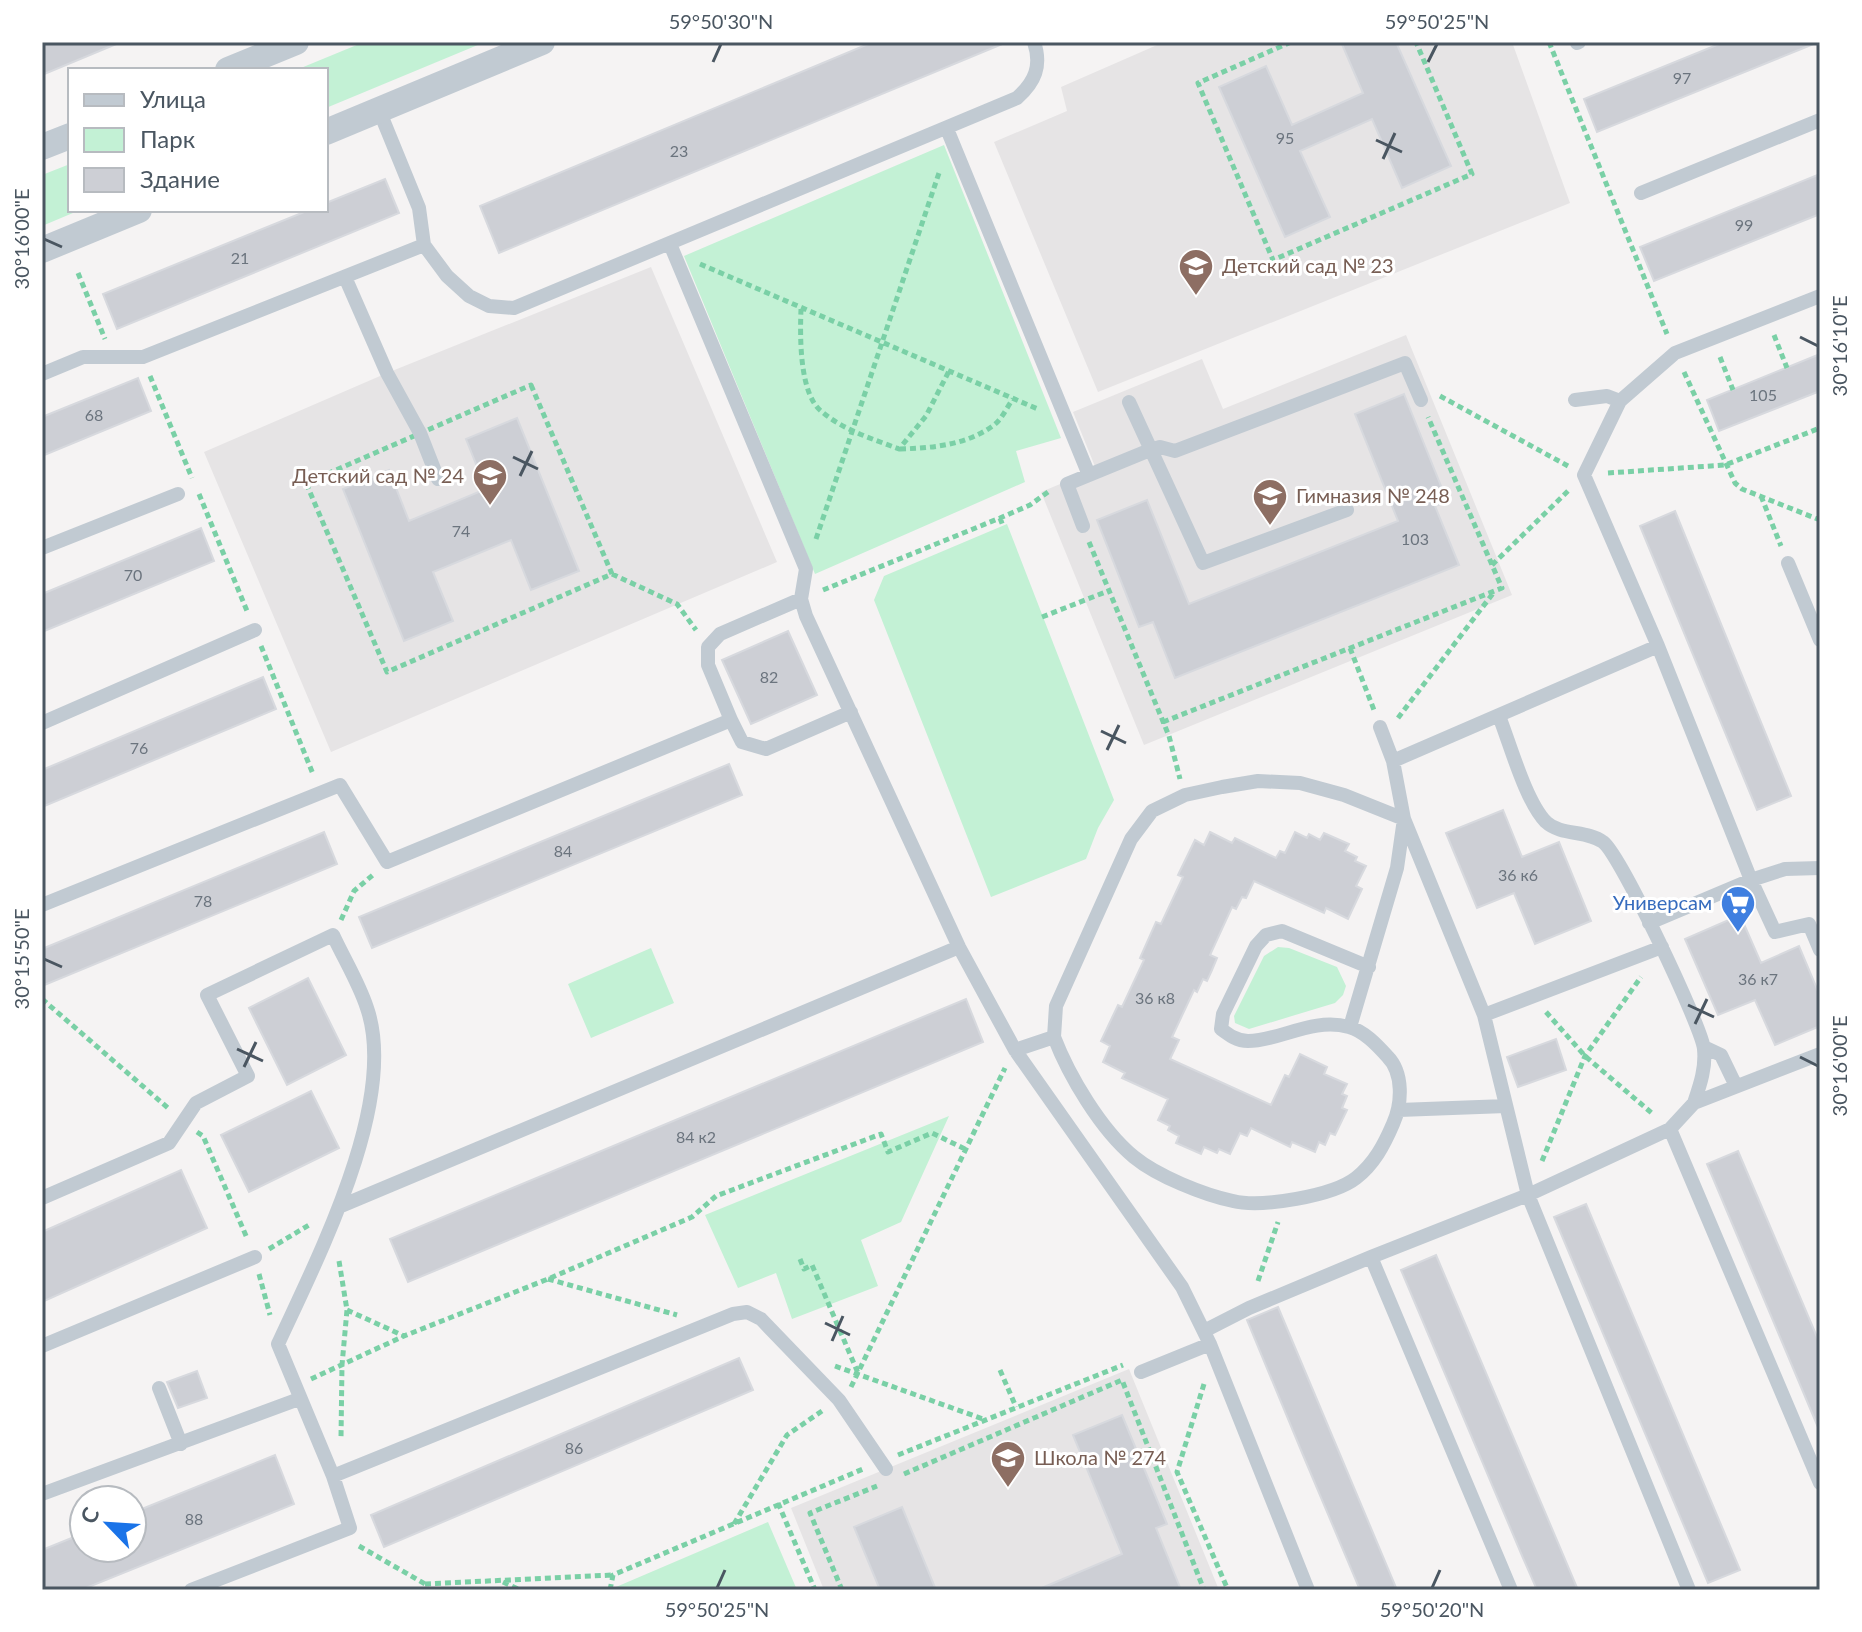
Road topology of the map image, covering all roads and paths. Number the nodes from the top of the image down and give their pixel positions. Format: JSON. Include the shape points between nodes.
{"nodes":[{"id":1,"x":296,"y":42,"type":"edge"},
{"id":2,"x":542,"y":42,"type":"edge"},
{"id":3,"x":1034,"y":42,"type":"edge"},
{"id":4,"x":1291,"y":42,"type":"edge"},
{"id":5,"x":1416,"y":42,"type":"edge"},
{"id":6,"x":1549,"y":42,"type":"edge"},
{"id":7,"x":233,"y":68,"type":"edge"},
{"id":8,"x":379,"y":110,"type":"junction"},
{"id":9,"x":1820,"y":120,"type":"edge"},
{"id":10,"x":328,"y":131,"type":"edge"},
{"id":11,"x":949,"y":134,"type":"junction"},
{"id":12,"x":68,"y":137,"type":"edge"},
{"id":13,"x":42,"y":147,"type":"edge"},
{"id":14,"x":1641,"y":193,"type":"dead end"},
{"id":15,"x":134,"y":212,"type":"edge"},
{"id":16,"x":424,"y":245,"type":"junction"},
{"id":17,"x":672,"y":248,"type":"junction"},
{"id":18,"x":42,"y":250,"type":"edge"},
{"id":19,"x":78,"y":273,"type":"dead end"},
{"id":20,"x":345,"y":277,"type":"junction"},
{"id":21,"x":1820,"y":296,"type":"edge"},
{"id":22,"x":801,"y":309,"type":"junction"},
{"id":23,"x":1766,"y":317,"type":"junction"},
{"id":24,"x":1712,"y":338,"type":"junction"},
{"id":25,"x":881,"y":342,"type":"junction"},
{"id":26,"x":1675,"y":353,"type":"junction"},
{"id":27,"x":112,"y":356,"type":"junction"},
{"id":28,"x":143,"y":357,"type":"junction"},
{"id":29,"x":1787,"y":368,"type":"dead end"},
{"id":30,"x":949,"y":371,"type":"junction"},
{"id":31,"x":42,"y":374,"type":"edge"},
{"id":32,"x":1413,"y":381,"type":"junction"},
{"id":33,"x":1733,"y":390,"type":"dead end"},
{"id":34,"x":1013,"y":399,"type":"junction"},
{"id":35,"x":1421,"y":400,"type":"joint"},
{"id":36,"x":1575,"y":400,"type":"dead end"},
{"id":37,"x":1620,"y":401,"type":"junction"},
{"id":38,"x":1129,"y":402,"type":"dead end"},
{"id":39,"x":1067,"y":422,"type":"junction"},
{"id":40,"x":1820,"y":428,"type":"edge"},
{"id":41,"x":852,"y":430,"type":"junction"},
{"id":42,"x":420,"y":433,"type":"junction"},
{"id":43,"x":899,"y":449,"type":"junction"},
{"id":44,"x":1150,"y":450,"type":"junction"},
{"id":45,"x":1725,"y":465,"type":"junction"},
{"id":46,"x":1089,"y":475,"type":"junction"},
{"id":47,"x":1584,"y":475,"type":"junction"},
{"id":48,"x":438,"y":479,"type":"dead end"},
{"id":49,"x":178,"y":494,"type":"dead end"},
{"id":50,"x":1042,"y":495,"type":"dead end"},
{"id":51,"x":1761,"y":495,"type":"junction"},
{"id":52,"x":1347,"y":510,"type":"dead end"},
{"id":53,"x":1000,"y":518,"type":"junction"},
{"id":54,"x":1820,"y":520,"type":"edge"},
{"id":55,"x":1003,"y":526,"type":"dead end"},
{"id":56,"x":1083,"y":526,"type":"joint"},
{"id":57,"x":42,"y":548,"type":"edge"},
{"id":58,"x":1788,"y":563,"type":"joint"},
{"id":59,"x":1492,"y":565,"type":"junction"},
{"id":60,"x":806,"y":569,"type":"junction"},
{"id":61,"x":612,"y":574,"type":"junction"},
{"id":62,"x":820,"y":591,"type":"dead end"},
{"id":63,"x":1108,"y":591,"type":"junction"},
{"id":64,"x":1494,"y":591,"type":"junction"},
{"id":65,"x":801,"y":599,"type":"junction"},
{"id":66,"x":1042,"y":617,"type":"dead end"},
{"id":67,"x":255,"y":630,"type":"junction"},
{"id":68,"x":1820,"y":640,"type":"edge"},
{"id":69,"x":1658,"y":646,"type":"junction"},
{"id":70,"x":708,"y":647,"type":"junction"},
{"id":71,"x":1350,"y":648,"type":"junction"},
{"id":72,"x":851,"y":712,"type":"junction"},
{"id":73,"x":1499,"y":716,"type":"junction"},
{"id":74,"x":731,"y":720,"type":"junction"},
{"id":75,"x":1163,"y":722,"type":"junction"},
{"id":76,"x":42,"y":723,"type":"edge"},
{"id":77,"x":1381,"y":729,"type":"junction"},
{"id":78,"x":1393,"y":761,"type":"junction"},
{"id":79,"x":321,"y":794,"type":"junction"},
{"id":80,"x":1185,"y":795,"type":"junction"},
{"id":81,"x":1404,"y":819,"type":"junction"},
{"id":82,"x":387,"y":862,"type":"junction"},
{"id":83,"x":1820,"y":868,"type":"edge"},
{"id":84,"x":1751,"y":880,"type":"junction"},
{"id":85,"x":42,"y":905,"type":"edge"},
{"id":86,"x":1649,"y":923,"type":"junction"},
{"id":87,"x":333,"y":935,"type":"junction"},
{"id":88,"x":959,"y":947,"type":"junction"},
{"id":89,"x":1662,"y":947,"type":"junction"},
{"id":90,"x":1820,"y":950,"type":"edge"},
{"id":91,"x":1369,"y":967,"type":"junction"},
{"id":92,"x":1531,"y":997,"type":"junction"},
{"id":93,"x":42,"y":999,"type":"edge"},
{"id":94,"x":1484,"y":1015,"type":"junction"},
{"id":95,"x":1350,"y":1027,"type":"junction"},
{"id":96,"x":1054,"y":1037,"type":"junction"},
{"id":97,"x":1704,"y":1047,"type":"junction"},
{"id":98,"x":1015,"y":1050,"type":"junction"},
{"id":99,"x":1820,"y":1054,"type":"edge"},
{"id":100,"x":1585,"y":1056,"type":"junction"},
{"id":101,"x":1007,"y":1065,"type":"dead end"},
{"id":102,"x":1736,"y":1086,"type":"junction"},
{"id":103,"x":1694,"y":1103,"type":"junction"},
{"id":104,"x":1506,"y":1106,"type":"junction"},
{"id":105,"x":1399,"y":1110,"type":"junction"},
{"id":106,"x":182,"y":1121,"type":"junction"},
{"id":107,"x":1670,"y":1129,"type":"junction"},
{"id":108,"x":965,"y":1149,"type":"junction"},
{"id":109,"x":1528,"y":1195,"type":"junction"},
{"id":110,"x":42,"y":1198,"type":"edge"},
{"id":111,"x":341,"y":1206,"type":"junction"},
{"id":112,"x":1280,"y":1219,"type":"dead end"},
{"id":113,"x":255,"y":1257,"type":"junction"},
{"id":114,"x":338,"y":1257,"type":"dead end"},
{"id":115,"x":1371,"y":1257,"type":"junction"},
{"id":116,"x":800,"y":1259,"type":"dead end"},
{"id":117,"x":548,"y":1279,"type":"junction"},
{"id":118,"x":1255,"y":1289,"type":"dead end"},
{"id":119,"x":347,"y":1310,"type":"junction"},
{"id":120,"x":685,"y":1317,"type":"dead end"},
{"id":121,"x":404,"y":1336,"type":"junction"},
{"id":122,"x":1207,"y":1337,"type":"junction"},
{"id":123,"x":278,"y":1344,"type":"junction"},
{"id":124,"x":42,"y":1346,"type":"edge"},
{"id":125,"x":831,"y":1364,"type":"dead end"},
{"id":126,"x":342,"y":1365,"type":"junction"},
{"id":127,"x":1138,"y":1366,"type":"joint"},
{"id":128,"x":1000,"y":1370,"type":"dead end"},
{"id":129,"x":858,"y":1374,"type":"junction"},
{"id":130,"x":159,"y":1388,"type":"dead end"},
{"id":131,"x":299,"y":1392,"type":"junction"},
{"id":132,"x":847,"y":1394,"type":"dead end"},
{"id":133,"x":1016,"y":1407,"type":"junction"},
{"id":134,"x":823,"y":1410,"type":"dead end"},
{"id":135,"x":984,"y":1419,"type":"junction"},
{"id":136,"x":181,"y":1444,"type":"junction"},
{"id":137,"x":340,"y":1452,"type":"dead end"},
{"id":138,"x":884,"y":1465,"type":"junction"},
{"id":139,"x":333,"y":1476,"type":"junction"},
{"id":140,"x":1820,"y":1483,"type":"edge"},
{"id":141,"x":42,"y":1494,"type":"edge"},
{"id":142,"x":778,"y":1503,"type":"junction"},
{"id":143,"x":734,"y":1525,"type":"junction"},
{"id":144,"x":350,"y":1528,"type":"junction"},
{"id":145,"x":613,"y":1575,"type":"junction"},
{"id":146,"x":502,"y":1582,"type":"junction"},
{"id":147,"x":426,"y":1587,"type":"edge"},
{"id":148,"x":191,"y":1590,"type":"edge"},
{"id":149,"x":520,"y":1590,"type":"edge"},
{"id":150,"x":610,"y":1590,"type":"edge"},
{"id":151,"x":815,"y":1590,"type":"edge"},
{"id":152,"x":842,"y":1590,"type":"edge"},
{"id":153,"x":1204,"y":1590,"type":"edge"},
{"id":154,"x":1228,"y":1590,"type":"edge"},
{"id":155,"x":1308,"y":1590,"type":"edge"},
{"id":156,"x":1511,"y":1590,"type":"edge"},
{"id":157,"x":1689,"y":1590,"type":"edge"}],
"edges":[{"from":1,"to":7,"type":"street"},
{"from":2,"to":8,"type":"street"},
{"from":3,"to":11,"type":"lane","via":[[1037,73],[1030,87]]},
{"from":4,"to":5,"type":"path","via":[[1198,83],[1273,260],[1472,174]]},
{"from":6,"to":26,"type":"path"},
{"from":8,"to":10,"type":"street"},
{"from":8,"to":16,"type":"lane","via":[[419,208]]},
{"from":9,"to":14,"type":"lane"},
{"from":11,"to":17,"type":"lane"},
{"from":11,"to":25,"type":"path"},
{"from":11,"to":39,"type":"lane"},
{"from":12,"to":13,"type":"street"},
{"from":15,"to":18,"type":"street"},
{"from":16,"to":17,"type":"lane","via":[[469,296],[489,306],[514,308]]},
{"from":16,"to":20,"type":"lane"},
{"from":17,"to":22,"type":"path"},
{"from":17,"to":60,"type":"lane"},
{"from":19,"to":27,"type":"path"},
{"from":20,"to":28,"type":"lane"},
{"from":20,"to":42,"type":"lane"},
{"from":21,"to":23,"type":"lane"},
{"from":22,"to":25,"type":"path"},
{"from":22,"to":41,"type":"path","via":[[804,378],[818,410]]},
{"from":23,"to":24,"type":"lane"},
{"from":23,"to":29,"type":"path"},
{"from":24,"to":26,"type":"lane"},
{"from":24,"to":33,"type":"path"},
{"from":25,"to":30,"type":"path"},
{"from":25,"to":41,"type":"path"},
{"from":26,"to":37,"type":"lane"},
{"from":26,"to":45,"type":"path"},
{"from":27,"to":28,"type":"lane"},
{"from":27,"to":31,"type":"lane","via":[[83,357]]},
{"from":28,"to":67,"type":"path"},
{"from":30,"to":34,"type":"path"},
{"from":30,"to":43,"type":"path","via":[[926,416]]},
{"from":32,"to":35,"type":"lane"},
{"from":32,"to":44,"type":"lane","via":[[1405,363],[1175,451]]},
{"from":32,"to":47,"type":"path"},
{"from":34,"to":39,"type":"path"},
{"from":34,"to":43,"type":"path","via":[[996,424],[967,440],[931,449]]},
{"from":35,"to":59,"type":"path"},
{"from":36,"to":37,"type":"lane","via":[[1607,396]]},
{"from":37,"to":47,"type":"lane"},
{"from":38,"to":44,"type":"lane"},
{"from":39,"to":46,"type":"lane"},
{"from":40,"to":45,"type":"path"},
{"from":41,"to":43,"type":"path"},
{"from":41,"to":60,"type":"path"},
{"from":42,"to":48,"type":"lane"},
{"from":42,"to":61,"type":"path","via":[[531,385]]},
{"from":42,"to":61,"type":"path","via":[[306,483],[387,672]]},
{"from":44,"to":46,"type":"lane"},
{"from":44,"to":52,"type":"lane","via":[[1203,563]]},
{"from":45,"to":47,"type":"path"},
{"from":45,"to":51,"type":"path","via":[[1735,483]]},
{"from":46,"to":56,"type":"lane","via":[[1067,484]]},
{"from":47,"to":59,"type":"path"},
{"from":47,"to":69,"type":"lane"},
{"from":49,"to":57,"type":"lane"},
{"from":50,"to":53,"type":"path"},
{"from":51,"to":54,"type":"path"},
{"from":51,"to":58,"type":"path"},
{"from":53,"to":55,"type":"path"},
{"from":53,"to":62,"type":"path"},
{"from":56,"to":63,"type":"path"},
{"from":58,"to":68,"type":"lane"},
{"from":59,"to":64,"type":"path","via":[[1502,588]]},
{"from":60,"to":65,"type":"lane"},
{"from":61,"to":70,"type":"path","via":[[677,604]]},
{"from":63,"to":66,"type":"path"},
{"from":63,"to":75,"type":"path"},
{"from":64,"to":71,"type":"path"},
{"from":64,"to":77,"type":"path","via":[[1413,701],[1394,723]]},
{"from":65,"to":70,"type":"lane","via":[[720,634]]},
{"from":65,"to":72,"type":"lane"},
{"from":67,"to":76,"type":"lane"},
{"from":67,"to":79,"type":"path"},
{"from":69,"to":73,"type":"lane"},
{"from":69,"to":84,"type":"lane"},
{"from":70,"to":74,"type":"lane","via":[[708,665]]},
{"from":71,"to":75,"type":"path"},
{"from":71,"to":77,"type":"path"},
{"from":72,"to":74,"type":"lane","via":[[766,749],[742,742]]},
{"from":72,"to":88,"type":"lane"},
{"from":73,"to":78,"type":"lane"},
{"from":73,"to":86,"type":"lane","via":[[1540,814],[1548,824],[1602,841]]},
{"from":74,"to":82,"type":"lane"},
{"from":75,"to":80,"type":"path"},
{"from":77,"to":78,"type":"lane"},
{"from":78,"to":81,"type":"lane"},
{"from":79,"to":82,"type":"lane","via":[[340,785]]},
{"from":79,"to":85,"type":"lane"},
{"from":80,"to":81,"type":"lane","via":[[1258,781],[1300,783]]},
{"from":80,"to":96,"type":"lane","via":[[1152,811],[1131,839],[1056,1006]]},
{"from":81,"to":91,"type":"lane","via":[[1397,868]]},
{"from":81,"to":94,"type":"lane"},
{"from":82,"to":87,"type":"path","via":[[354,891]]},
{"from":83,"to":84,"type":"lane","via":[[1785,869]]},
{"from":84,"to":86,"type":"lane"},
{"from":84,"to":90,"type":"lane","via":[[1775,932],[1809,924]]},
{"from":86,"to":89,"type":"lane"},
{"from":87,"to":106,"type":"lane","via":[[207,995],[248,1076],[196,1103]]},
{"from":87,"to":111,"type":"lane","via":[[368,1009],[375,1053],[369,1107]]},
{"from":88,"to":98,"type":"lane"},
{"from":88,"to":111,"type":"lane"},
{"from":89,"to":92,"type":"lane"},
{"from":89,"to":97,"type":"lane"},
{"from":89,"to":100,"type":"path"},
{"from":91,"to":95,"type":"lane"},
{"from":91,"to":95,"type":"lane","via":[[1282,931],[1266,935],[1223,1014],[1221,1029],[1233,1039],[1249,1041],[1310,1026]]},
{"from":92,"to":94,"type":"lane"},
{"from":92,"to":100,"type":"path"},
{"from":93,"to":106,"type":"path"},
{"from":94,"to":104,"type":"lane"},
{"from":95,"to":105,"type":"lane","via":[[1391,1059],[1399,1080]]},
{"from":96,"to":98,"type":"lane"},
{"from":96,"to":105,"type":"lane","via":[[1066,1069],[1136,1159],[1235,1202],[1326,1192],[1354,1180],[1374,1161]]},
{"from":97,"to":102,"type":"lane","via":[[1721,1055]]},
{"from":97,"to":103,"type":"lane","via":[[1703,1077]]},
{"from":98,"to":122,"type":"lane","via":[[1182,1287]]},
{"from":99,"to":102,"type":"lane"},
{"from":100,"to":107,"type":"path"},
{"from":100,"to":109,"type":"path"},
{"from":101,"to":108,"type":"path"},
{"from":102,"to":103,"type":"lane"},
{"from":103,"to":107,"type":"lane"},
{"from":104,"to":105,"type":"lane"},
{"from":104,"to":109,"type":"lane"},
{"from":106,"to":110,"type":"lane","via":[[169,1143]]},
{"from":106,"to":113,"type":"path","via":[[203,1136]]},
{"from":107,"to":109,"type":"lane"},
{"from":107,"to":140,"type":"lane"},
{"from":108,"to":117,"type":"path","via":[[932,1133],[888,1152],[881,1134],[716,1196],[692,1217]]},
{"from":108,"to":129,"type":"path"},
{"from":109,"to":115,"type":"lane"},
{"from":109,"to":157,"type":"lane"},
{"from":111,"to":113,"type":"path"},
{"from":111,"to":123,"type":"lane"},
{"from":112,"to":118,"type":"path"},
{"from":113,"to":123,"type":"path"},
{"from":113,"to":124,"type":"lane"},
{"from":114,"to":119,"type":"path"},
{"from":115,"to":122,"type":"lane","via":[[1249,1308]]},
{"from":115,"to":156,"type":"lane"},
{"from":116,"to":129,"type":"path","via":[[804,1269],[812,1265]]},
{"from":117,"to":120,"type":"path"},
{"from":117,"to":121,"type":"path"},
{"from":119,"to":121,"type":"path"},
{"from":119,"to":126,"type":"path"},
{"from":121,"to":126,"type":"path"},
{"from":122,"to":127,"type":"lane"},
{"from":122,"to":154,"type":"path","via":[[1204,1382],[1177,1472]]},
{"from":122,"to":155,"type":"lane"},
{"from":123,"to":131,"type":"lane"},
{"from":125,"to":129,"type":"path"},
{"from":126,"to":131,"type":"path"},
{"from":126,"to":137,"type":"path"},
{"from":127,"to":133,"type":"path"},
{"from":128,"to":133,"type":"path"},
{"from":129,"to":132,"type":"path"},
{"from":129,"to":135,"type":"path"},
{"from":130,"to":136,"type":"lane"},
{"from":131,"to":136,"type":"lane"},
{"from":131,"to":139,"type":"lane"},
{"from":133,"to":135,"type":"path"},
{"from":134,"to":143,"type":"path","via":[[787,1435]]},
{"from":135,"to":138,"type":"path"},
{"from":136,"to":141,"type":"lane"},
{"from":138,"to":139,"type":"lane","via":[[839,1400],[761,1319],[747,1312]]},
{"from":138,"to":142,"type":"path"},
{"from":139,"to":144,"type":"lane"},
{"from":142,"to":143,"type":"path"},
{"from":142,"to":151,"type":"path"},
{"from":143,"to":145,"type":"path"},
{"from":144,"to":147,"type":"path","via":[[359,1547]]},
{"from":144,"to":148,"type":"lane"},
{"from":145,"to":146,"type":"path"},
{"from":145,"to":150,"type":"path"},
{"from":146,"to":147,"type":"path"},
{"from":146,"to":149,"type":"path"},
{"from":152,"to":153,"type":"path","via":[[810,1513],[1122,1380]]}]}
